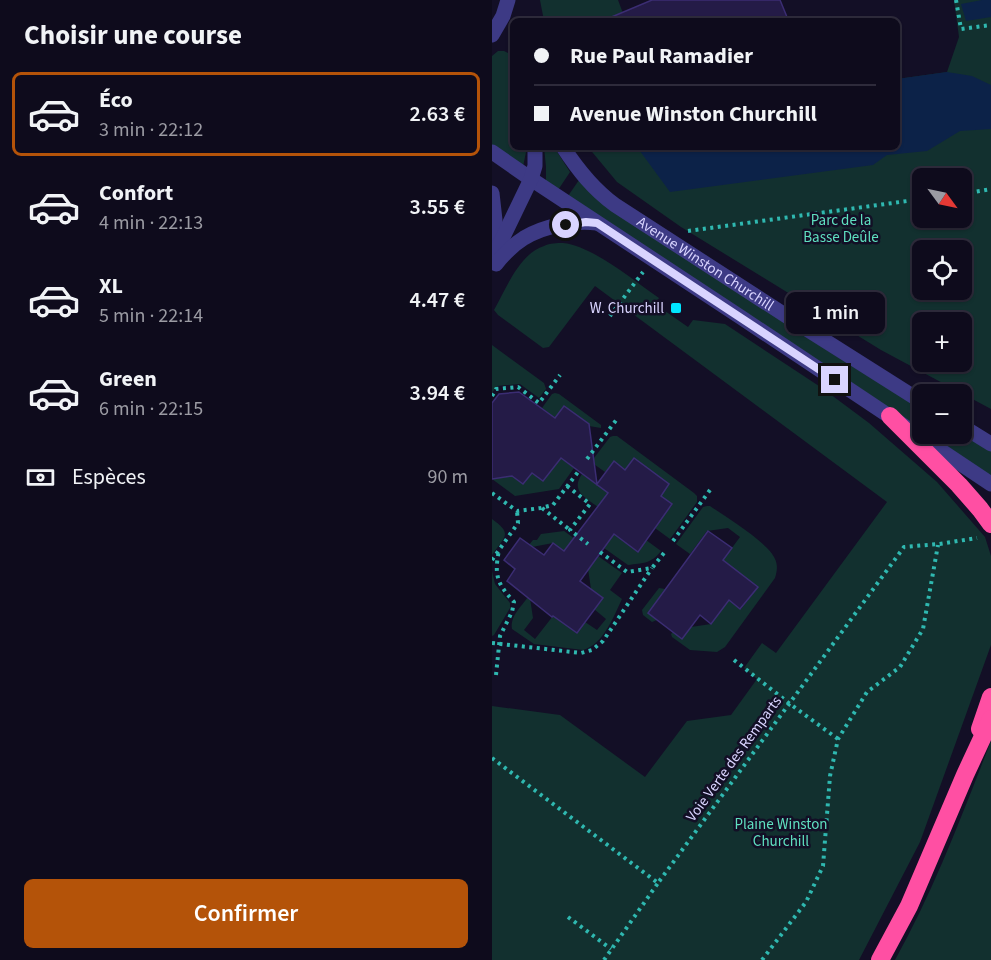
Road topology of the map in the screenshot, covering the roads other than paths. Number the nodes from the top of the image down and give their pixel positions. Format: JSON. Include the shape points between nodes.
{"nodes":[{"id":1,"x":508,"y":0,"type":"edge"},
{"id":2,"x":512,"y":18,"type":"edge"},
{"id":3,"x":492,"y":35,"type":"edge"},
{"id":4,"x":535,"y":150,"type":"edge"},
{"id":5,"x":565,"y":150,"type":"edge"},
{"id":6,"x":492,"y":152,"type":"edge"},
{"id":7,"x":531,"y":179,"type":"junction"},
{"id":8,"x":492,"y":193,"type":"edge"},
{"id":9,"x":597,"y":223,"type":"junction"},
{"id":10,"x":492,"y":243,"type":"edge"},
{"id":11,"x":492,"y":261,"type":"edge"},
{"id":12,"x":492,"y":268,"type":"edge"},
{"id":13,"x":912,"y":396,"type":"edge"},
{"id":14,"x":890,"y":416,"type":"junction"},
{"id":15,"x":972,"y":432,"type":"edge"},
{"id":16,"x":991,"y":444,"type":"edge"},
{"id":17,"x":991,"y":484,"type":"edge"},
{"id":18,"x":988,"y":531,"type":"edge"},
{"id":19,"x":991,"y":697,"type":"edge"},
{"id":20,"x":991,"y":718,"type":"edge"},
{"id":21,"x":964,"y":775,"type":"junction"},
{"id":22,"x":880,"y":960,"type":"edge"}],
"edges":[{"from":1,"to":2,"type":"street"},
{"from":1,"to":3,"type":"street"},
{"from":4,"to":7,"type":"street"},
{"from":5,"to":13,"type":"street","name":"Avenue Winston Churchill","via":[[578,171],[604,196]]},
{"from":6,"to":7,"type":"street","name":"Avenue Winston Churchill"},
{"from":7,"to":9,"type":"street","name":"Avenue Winston Churchill"},
{"from":7,"to":11,"type":"street"},
{"from":8,"to":10,"type":"street"},
{"from":9,"to":12,"type":"street","via":[[578,222],[529,235]]},
{"from":9,"to":14,"type":"street","name":"Avenue Winston Churchill"},
{"from":14,"to":17,"type":"street","name":"Avenue Winston Churchill"},
{"from":14,"to":18,"type":"highway","via":[[980,508]]},
{"from":15,"to":16,"type":"street"},
{"from":19,"to":21,"type":"highway"},
{"from":20,"to":21,"type":"highway"},
{"from":21,"to":22,"type":"highway","via":[[909,906]]}]}
